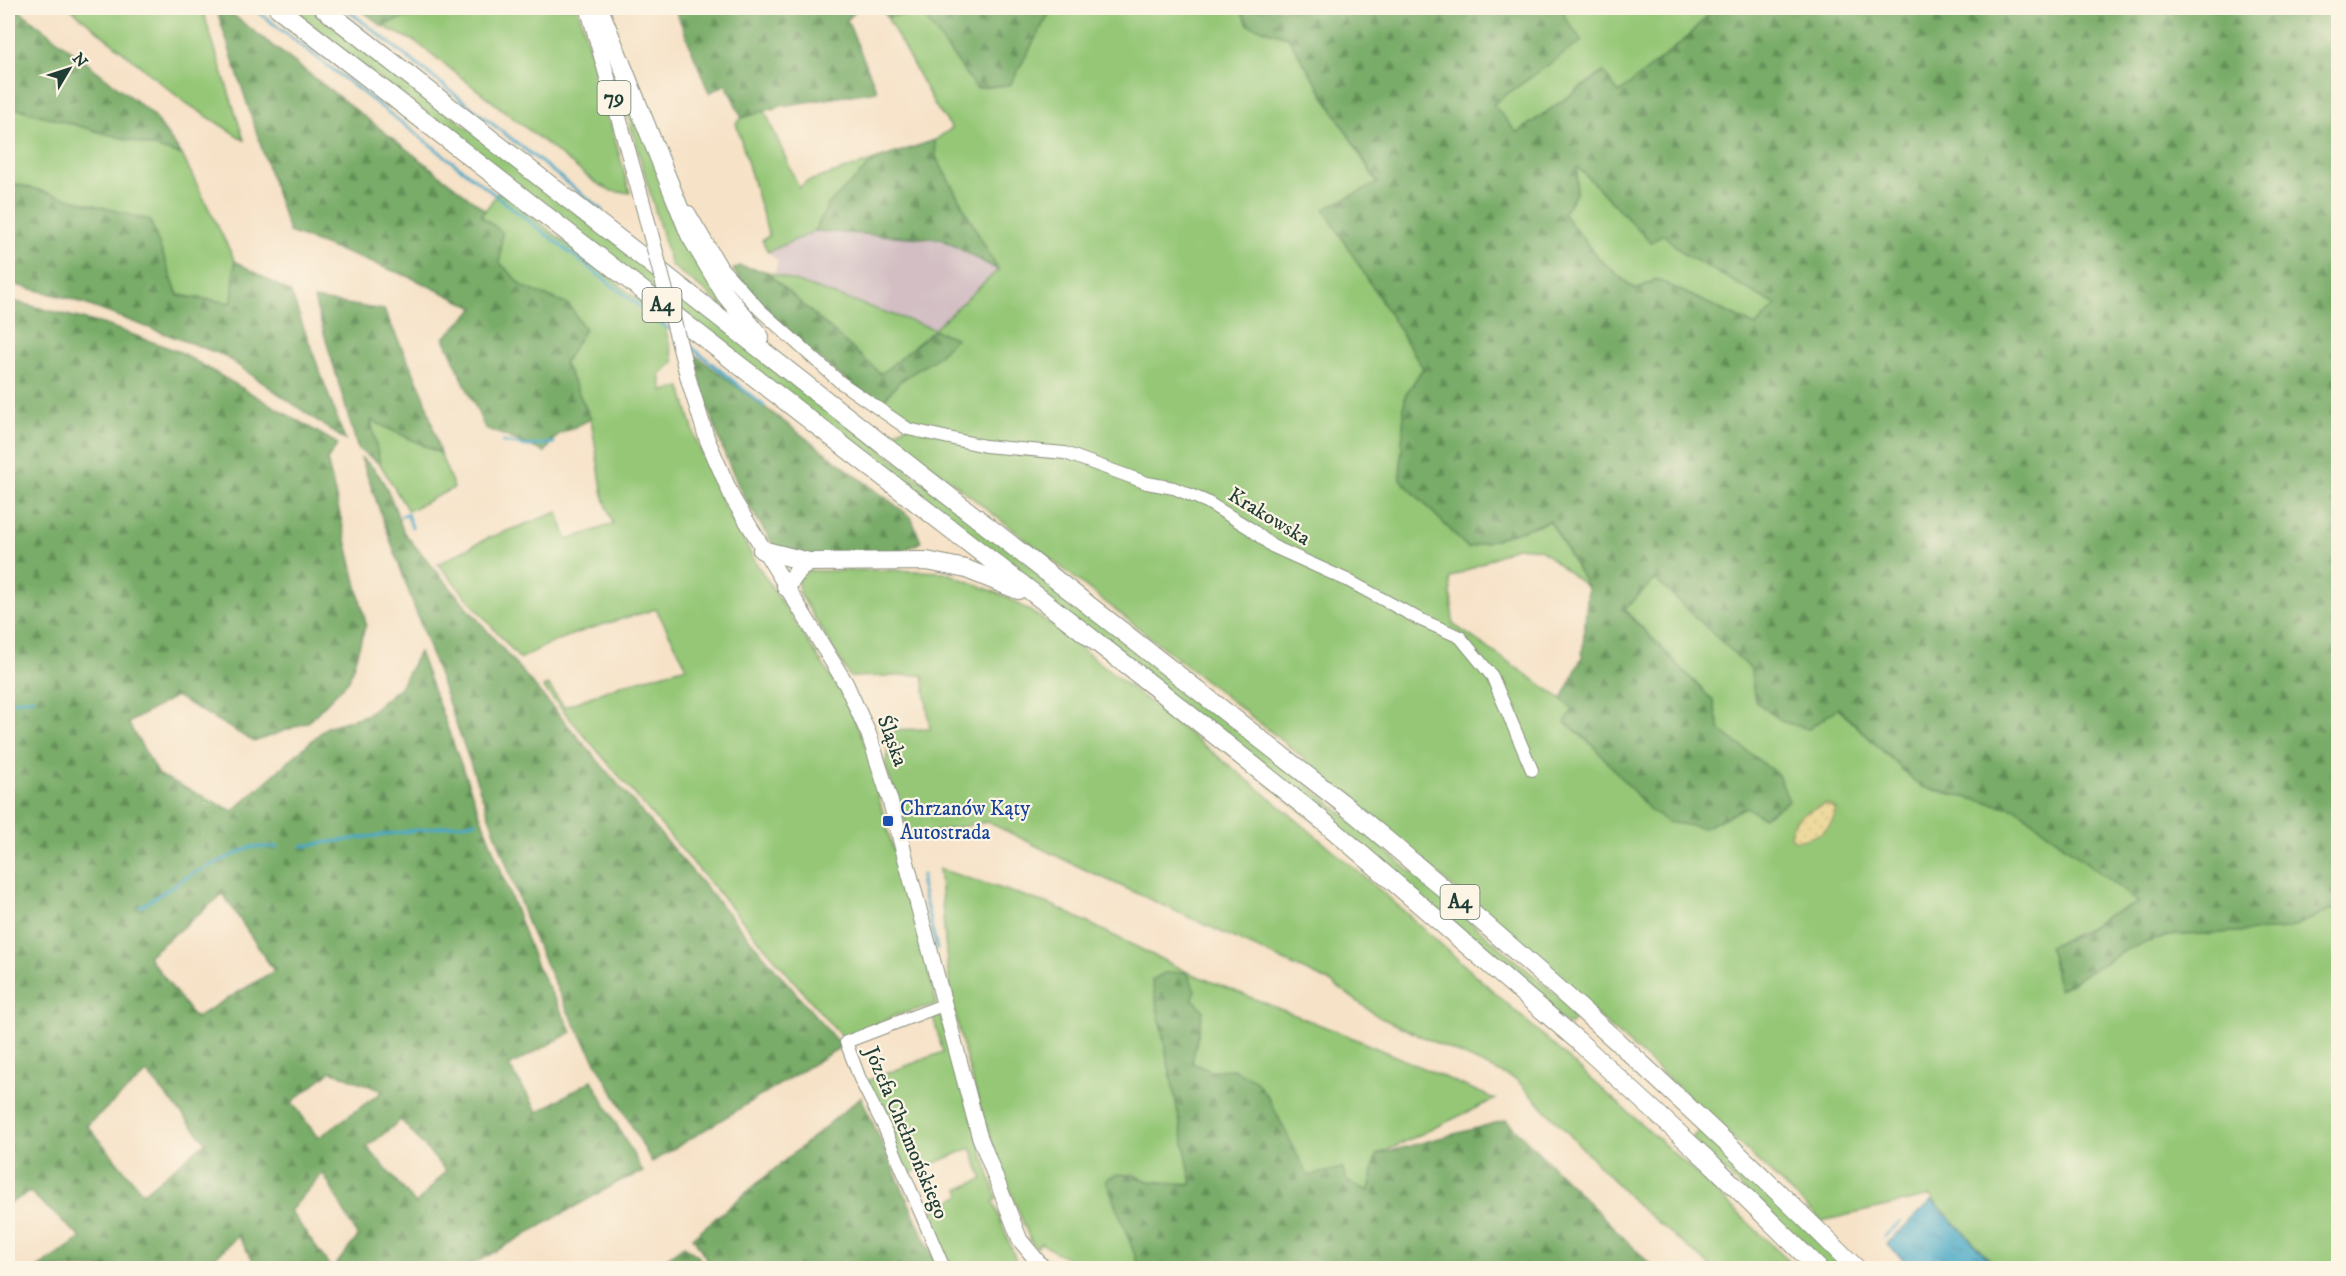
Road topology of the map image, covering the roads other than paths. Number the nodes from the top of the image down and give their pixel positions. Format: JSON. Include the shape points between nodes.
{"nodes":[{"id":1,"x":278,"y":8,"type":"edge"},
{"id":2,"x":323,"y":8,"type":"edge"},
{"id":3,"x":588,"y":8,"type":"edge"},
{"id":4,"x":599,"y":8,"type":"edge"},
{"id":5,"x":607,"y":8,"type":"edge"},
{"id":6,"x":798,"y":378,"type":"junction"},
{"id":7,"x":762,"y":550,"type":"junction"},
{"id":8,"x":809,"y":562,"type":"junction"},
{"id":9,"x":786,"y":588,"type":"junction"},
{"id":10,"x":1045,"y":603,"type":"junction"},
{"id":11,"x":1532,"y":770,"type":"dead end"},
{"id":12,"x":943,"y":1005,"type":"junction"},
{"id":13,"x":1023,"y":1245,"type":"junction"},
{"id":14,"x":1816,"y":1267,"type":"edge"},
{"id":15,"x":944,"y":1269,"type":"edge"},
{"id":16,"x":1033,"y":1269,"type":"edge"},
{"id":17,"x":1043,"y":1269,"type":"edge"},
{"id":18,"x":1856,"y":1269,"type":"edge"}],
"edges":[{"from":1,"to":10,"type":"highway","number":"A4"},
{"from":2,"to":6,"type":"highway","number":"A4"},
{"from":3,"to":7,"type":"main road","name":"Śląska","number":"79","bridge":true,"via":[[707,439],[723,479]]},
{"from":4,"to":6,"type":"highway","via":[[679,211],[698,249],[741,314]]},
{"from":5,"to":11,"type":"street","name":"Krakowska","via":[[683,200],[703,238],[722,268],[794,344],[840,382],[902,425],[927,434],[985,446],[1065,453],[1147,483],[1174,488],[1207,502],[1272,546],[1460,637],[1492,676]]},
{"from":6,"to":18,"type":"highway","number":"A4","via":[[1244,724],[1399,850],[1639,1060]]},
{"from":7,"to":8,"type":"highway"},
{"from":7,"to":9,"type":"main road","name":"Śląska","number":"79"},
{"from":8,"to":9,"type":"highway","via":[[800,567]]},
{"from":8,"to":10,"type":"highway","via":[[905,560],[946,564],[985,576]]},
{"from":9,"to":12,"type":"main road","name":"Śląska","number":"79","via":[[846,684],[869,735],[891,800]]},
{"from":10,"to":14,"type":"highway","number":"A4","via":[[1265,774],[1436,916],[1658,1114]]},
{"from":12,"to":13,"type":"main road","name":"Śląska","number":"79","via":[[979,1135]]},
{"from":12,"to":15,"type":"street","name":"Józefa Chełmońskiego","via":[[846,1042]]},
{"from":13,"to":16,"type":"main road","name":"Śląska","number":"79"},
{"from":13,"to":17,"type":"main road","name":"Śląska","number":"79"}]}
